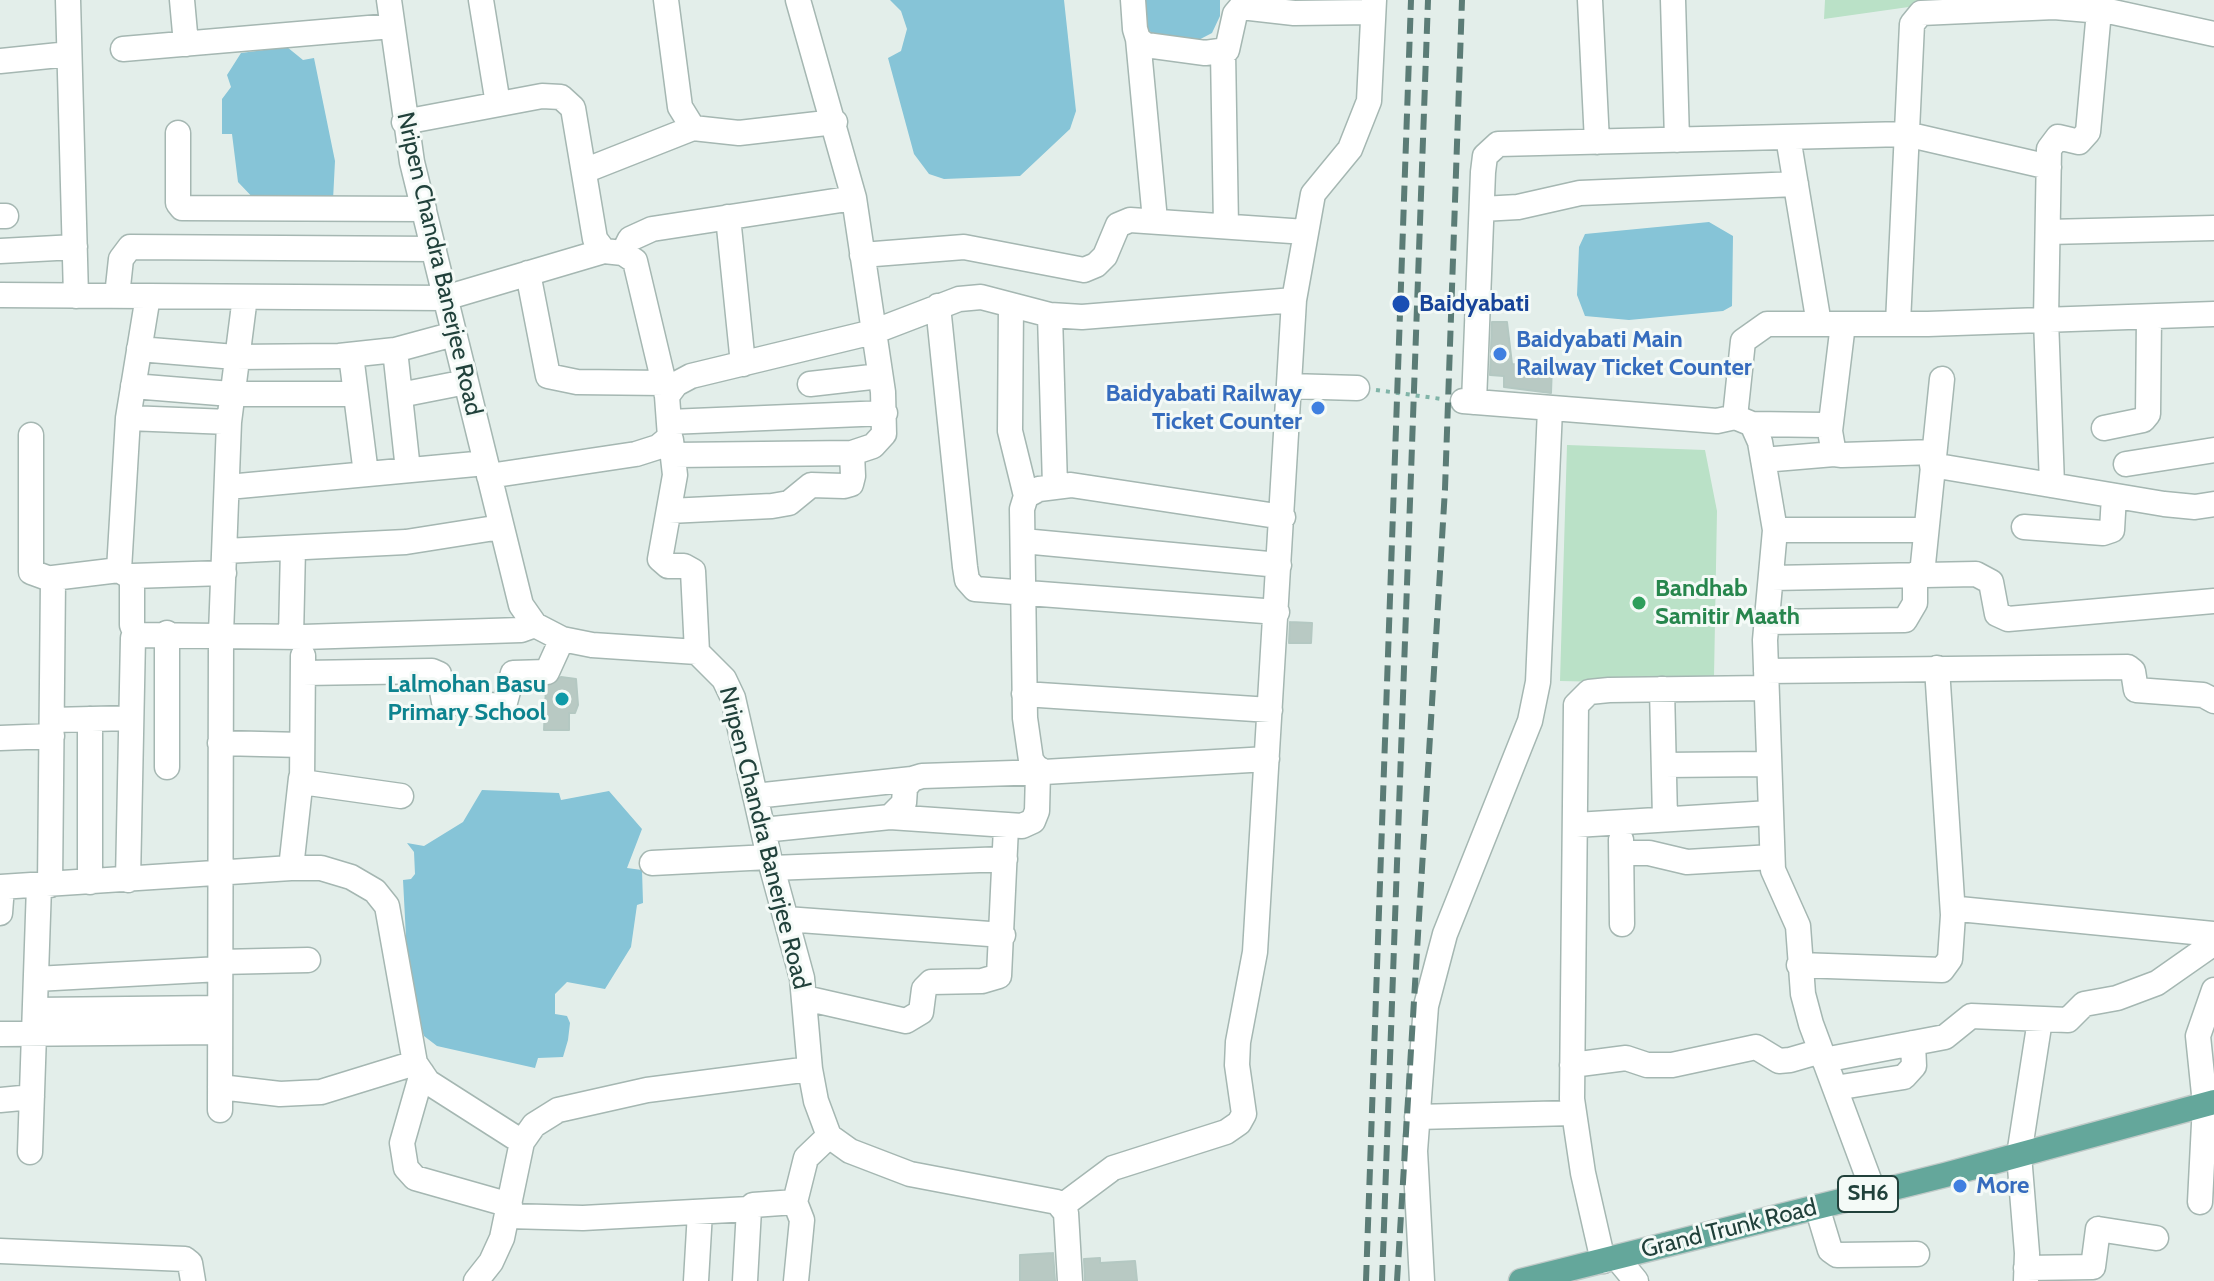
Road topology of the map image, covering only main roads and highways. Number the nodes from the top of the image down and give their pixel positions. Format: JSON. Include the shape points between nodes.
{"nodes":[{"id":1,"x":2209,"y":1103,"type":"edge"},
{"id":2,"x":1521,"y":1281,"type":"edge"}],
"edges":[{"from":1,"to":2,"type":"main road","name":"Grand Trunk Road","number":"SH6"}]}
